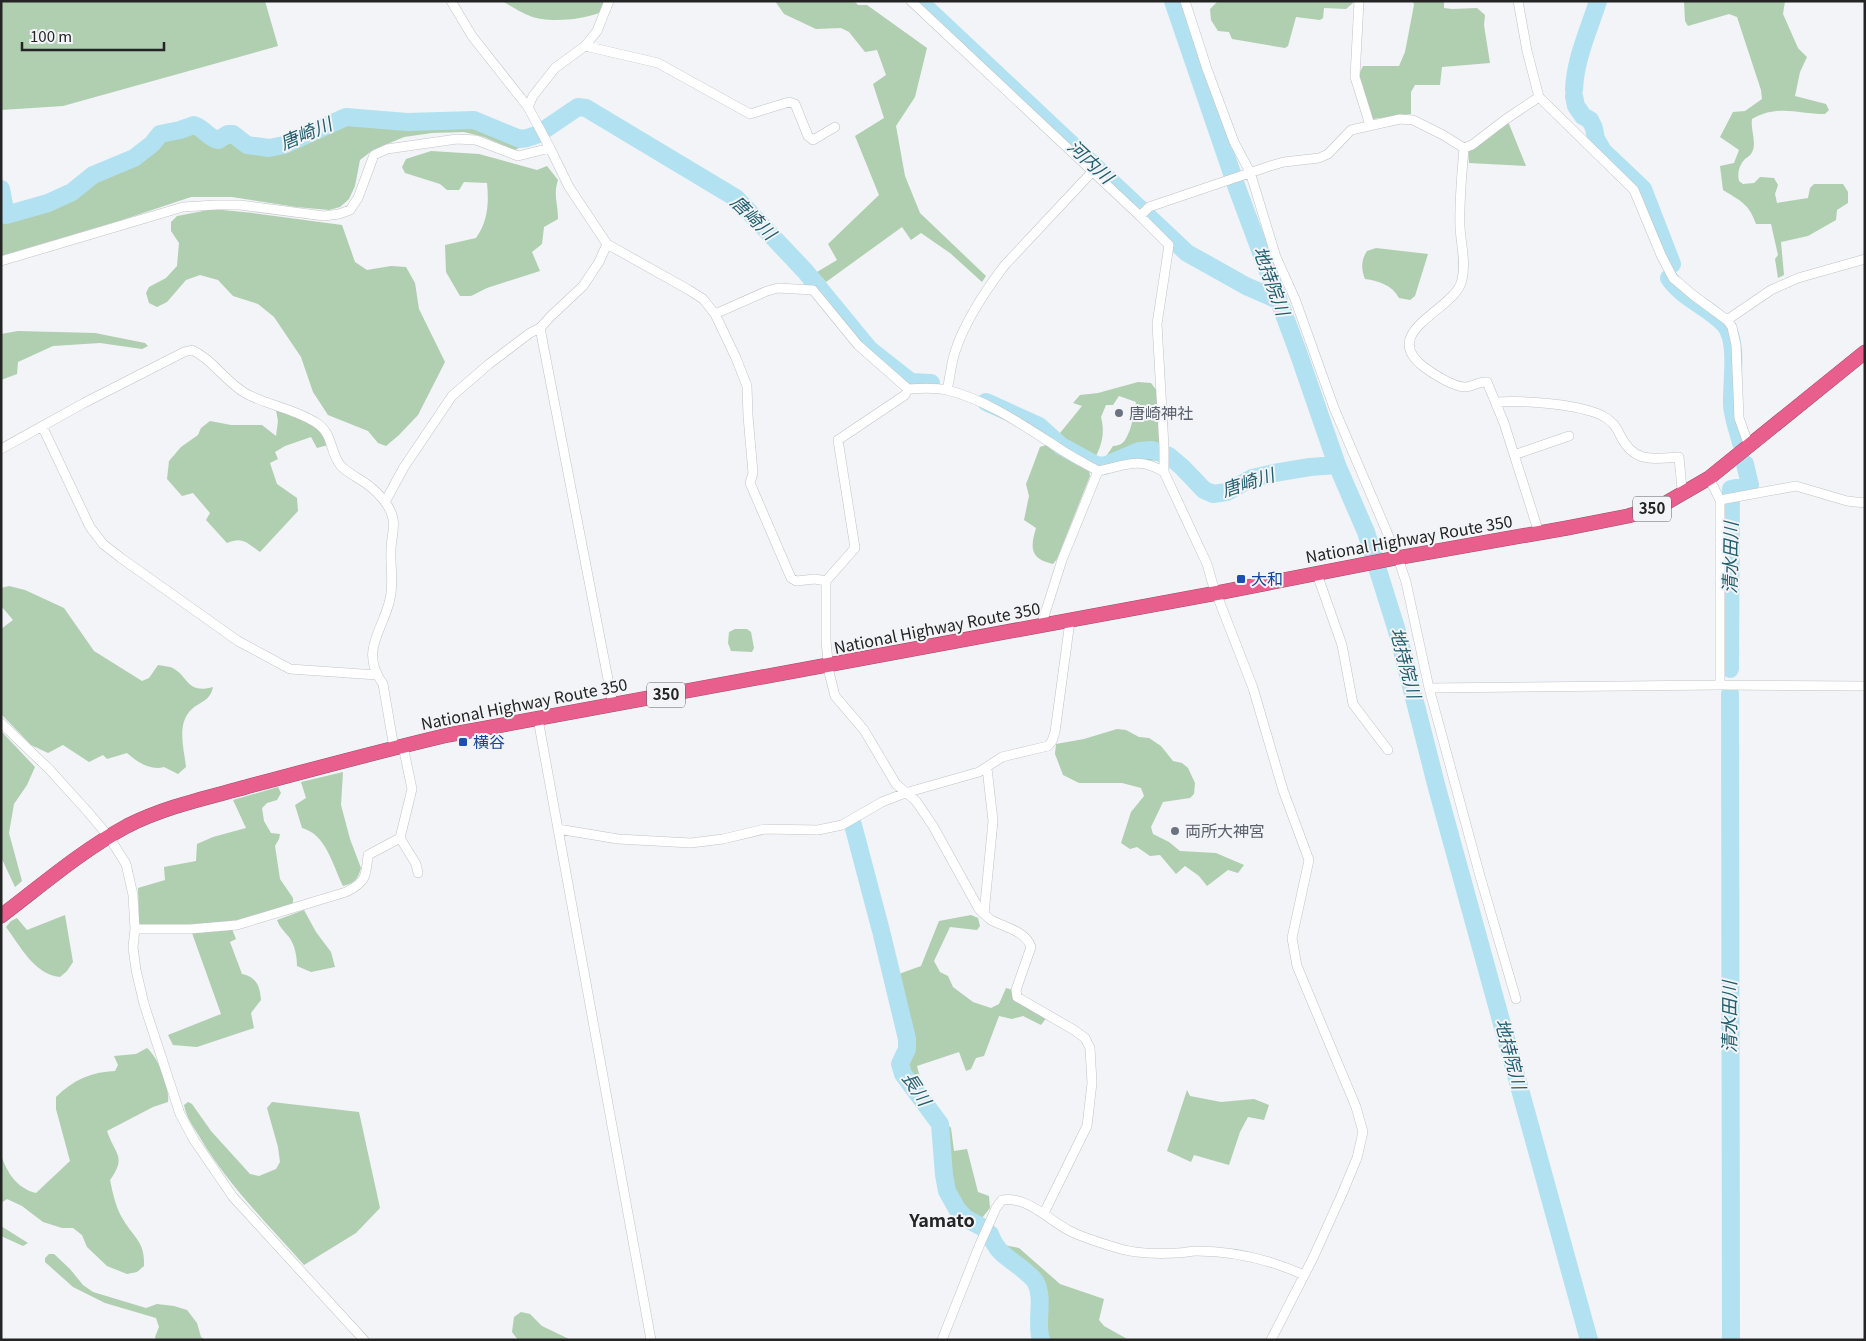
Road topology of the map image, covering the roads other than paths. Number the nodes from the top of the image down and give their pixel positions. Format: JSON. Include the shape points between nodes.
{"nodes":[{"id":1,"x":451,"y":1,"type":"edge"},
{"id":2,"x":610,"y":1,"type":"edge"},
{"id":3,"x":911,"y":1,"type":"edge"},
{"id":4,"x":1185,"y":1,"type":"edge"},
{"id":5,"x":1359,"y":1,"type":"edge"},
{"id":6,"x":1518,"y":1,"type":"edge"},
{"id":7,"x":585,"y":46,"type":"junction"},
{"id":8,"x":1540,"y":97,"type":"junction"},
{"id":9,"x":528,"y":107,"type":"junction"},
{"id":10,"x":1370,"y":124,"type":"junction"},
{"id":11,"x":836,"y":127,"type":"dead end"},
{"id":12,"x":550,"y":148,"type":"junction"},
{"id":13,"x":1464,"y":148,"type":"junction"},
{"id":14,"x":1092,"y":172,"type":"junction"},
{"id":15,"x":1247,"y":173,"type":"junction"},
{"id":16,"x":1140,"y":216,"type":"junction"},
{"id":17,"x":607,"y":244,"type":"junction"},
{"id":18,"x":1865,"y":259,"type":"edge"},
{"id":19,"x":1,"y":261,"type":"edge"},
{"id":20,"x":715,"y":314,"type":"junction"},
{"id":21,"x":1727,"y":320,"type":"junction"},
{"id":22,"x":540,"y":328,"type":"junction"},
{"id":23,"x":1865,"y":352,"type":"edge"},
{"id":24,"x":908,"y":389,"type":"junction"},
{"id":25,"x":947,"y":390,"type":"junction"},
{"id":26,"x":1496,"y":402,"type":"junction"},
{"id":27,"x":42,"y":428,"type":"junction"},
{"id":28,"x":1569,"y":436,"type":"dead end"},
{"id":29,"x":1749,"y":446,"type":"junction"},
{"id":30,"x":1,"y":449,"type":"edge"},
{"id":31,"x":1514,"y":455,"type":"junction"},
{"id":32,"x":1098,"y":471,"type":"junction"},
{"id":33,"x":1164,"y":472,"type":"junction"},
{"id":34,"x":1709,"y":478,"type":"junction"},
{"id":35,"x":1685,"y":493,"type":"junction"},
{"id":36,"x":1727,"y":499,"type":"junction"},
{"id":37,"x":385,"y":502,"type":"junction"},
{"id":38,"x":1865,"y":503,"type":"edge"},
{"id":39,"x":1539,"y":533,"type":"junction"},
{"id":40,"x":1395,"y":559,"type":"junction"},
{"id":41,"x":1317,"y":574,"type":"junction"},
{"id":42,"x":826,"y":581,"type":"junction"},
{"id":43,"x":1217,"y":593,"type":"junction"},
{"id":44,"x":1070,"y":621,"type":"junction"},
{"id":45,"x":1040,"y":626,"type":"junction"},
{"id":46,"x":828,"y":666,"type":"junction"},
{"id":47,"x":377,"y":675,"type":"junction"},
{"id":48,"x":1720,"y":685,"type":"junction"},
{"id":49,"x":1865,"y":686,"type":"edge"},
{"id":50,"x":1429,"y":688,"type":"junction"},
{"id":51,"x":613,"y":705,"type":"junction"},
{"id":52,"x":538,"y":719,"type":"junction"},
{"id":53,"x":1,"y":723,"type":"edge"},
{"id":54,"x":398,"y":747,"type":"junction"},
{"id":55,"x":1388,"y":750,"type":"dead end"},
{"id":56,"x":987,"y":768,"type":"junction"},
{"id":57,"x":905,"y":793,"type":"junction"},
{"id":58,"x":558,"y":830,"type":"junction"},
{"id":59,"x":109,"y":837,"type":"junction"},
{"id":60,"x":400,"y":838,"type":"junction"},
{"id":61,"x":418,"y":873,"type":"dead end"},
{"id":62,"x":984,"y":914,"type":"junction"},
{"id":63,"x":1,"y":916,"type":"edge"},
{"id":64,"x":135,"y":929,"type":"junction"},
{"id":65,"x":1516,"y":999,"type":"dead end"},
{"id":66,"x":1044,"y":1213,"type":"junction"},
{"id":67,"x":1304,"y":1275,"type":"junction"},
{"id":68,"x":364,"y":1340,"type":"edge"},
{"id":69,"x":651,"y":1340,"type":"edge"},
{"id":70,"x":942,"y":1340,"type":"edge"},
{"id":71,"x":1271,"y":1340,"type":"edge"}],
"edges":[{"from":1,"to":9,"type":"street","via":[[472,36]]},
{"from":2,"to":7,"type":"street","via":[[597,31]]},
{"from":3,"to":14,"type":"street"},
{"from":4,"to":15,"type":"street","via":[[1206,68]]},
{"from":5,"to":10,"type":"street","via":[[1355,77]]},
{"from":6,"to":8,"type":"street"},
{"from":7,"to":9,"type":"street","via":[[554,68],[532,96]]},
{"from":7,"to":11,"type":"street","via":[[658,63],[750,114],[790,102],[795,104],[808,136],[813,140]]},
{"from":8,"to":13,"type":"street"},
{"from":8,"to":21,"type":"street","via":[[1634,190],[1673,278]]},
{"from":9,"to":12,"type":"street"},
{"from":10,"to":13,"type":"street","via":[[1413,120]]},
{"from":10,"to":15,"type":"street","via":[[1351,130],[1328,154],[1319,158],[1284,162]]},
{"from":12,"to":17,"type":"street","via":[[569,187]]},
{"from":12,"to":19,"type":"street","via":[[518,156],[476,140],[457,139],[387,149],[374,155],[358,198],[350,210],[339,214],[324,216],[240,205],[183,207]]},
{"from":13,"to":26,"type":"street","via":[[1460,227],[1462,282],[1453,296],[1420,324],[1409,341],[1417,362],[1456,385],[1466,387],[1487,382]]},
{"from":14,"to":16,"type":"street"},
{"from":14,"to":25,"type":"street","via":[[996,277],[964,331],[955,352]]},
{"from":15,"to":16,"type":"street","via":[[1148,207]]},
{"from":15,"to":40,"type":"street","via":[[1276,257]]},
{"from":16,"to":33,"type":"street","via":[[1169,245],[1157,314]]},
{"from":17,"to":20,"type":"street","via":[[703,299]]},
{"from":17,"to":22,"type":"street","via":[[600,262],[583,286]]},
{"from":18,"to":21,"type":"street","via":[[1798,278],[1770,290]]},
{"from":20,"to":24,"type":"street","via":[[778,288],[813,290],[858,345]]},
{"from":20,"to":42,"type":"street","via":[[747,386],[753,473],[750,484],[761,511],[791,578],[796,581]]},
{"from":21,"to":29,"type":"street","via":[[1736,345],[1739,418]]},
{"from":22,"to":37,"type":"street","via":[[452,396],[404,467]]},
{"from":22,"to":51,"type":"street"},
{"from":23,"to":29,"type":"highway","name":"National Highway Route 350","number":"350"},
{"from":24,"to":25,"type":"street"},
{"from":24,"to":42,"type":"street","via":[[905,395],[838,440],[855,548]]},
{"from":25,"to":32,"type":"street","via":[[1009,417]]},
{"from":26,"to":31,"type":"street"},
{"from":26,"to":35,"type":"street","via":[[1574,407],[1602,416],[1615,424],[1631,452],[1644,458],[1679,457]]},
{"from":27,"to":30,"type":"street"},
{"from":27,"to":37,"type":"street","via":[[84,403],[192,350],[247,394],[314,421],[325,429],[341,466],[360,478]]},
{"from":27,"to":47,"type":"street","via":[[90,528],[121,558],[238,641],[290,669]]},
{"from":28,"to":31,"type":"street"},
{"from":29,"to":34,"type":"highway","name":"National Highway Route 350","number":"350"},
{"from":31,"to":39,"type":"street"},
{"from":32,"to":33,"type":"street","via":[[1144,462]]},
{"from":32,"to":45,"type":"street","via":[[1062,560]]},
{"from":33,"to":43,"type":"street","via":[[1195,535]]},
{"from":34,"to":35,"type":"highway","name":"National Highway Route 350","number":"350"},
{"from":34,"to":36,"type":"street"},
{"from":35,"to":39,"type":"highway","name":"National Highway Route 350","number":"350","via":[[1628,516]]},
{"from":36,"to":38,"type":"street","via":[[1796,486]]},
{"from":36,"to":48,"type":"street"},
{"from":37,"to":47,"type":"street","via":[[393,518],[393,580],[388,606],[373,643],[372,656]]},
{"from":39,"to":40,"type":"highway","name":"National Highway Route 350","number":"350"},
{"from":40,"to":41,"type":"highway","name":"National Highway Route 350","number":"350"},
{"from":40,"to":50,"type":"street","via":[[1406,582]]},
{"from":41,"to":43,"type":"highway","name":"National Highway Route 350","number":"350"},
{"from":41,"to":55,"type":"street","via":[[1342,645],[1353,704]]},
{"from":42,"to":46,"type":"street"},
{"from":43,"to":44,"type":"highway","name":"National Highway Route 350","number":"350"},
{"from":43,"to":67,"type":"street","via":[[1253,688],[1283,790],[1309,860],[1292,938],[1298,966],[1356,1107],[1363,1132],[1346,1185]]},
{"from":44,"to":45,"type":"highway","name":"National Highway Route 350","number":"350"},
{"from":44,"to":56,"type":"street","via":[[1052,740],[1048,746],[1002,756]]},
{"from":45,"to":46,"type":"highway","name":"National Highway Route 350","number":"350"},
{"from":46,"to":51,"type":"highway","name":"National Highway Route 350","number":"350"},
{"from":46,"to":57,"type":"street","via":[[835,696],[864,730],[892,779]]},
{"from":47,"to":54,"type":"street","via":[[383,684]]},
{"from":48,"to":49,"type":"street"},
{"from":48,"to":50,"type":"street"},
{"from":50,"to":65,"type":"street"},
{"from":51,"to":52,"type":"highway","name":"National Highway Route 350","number":"350"},
{"from":52,"to":54,"type":"highway","name":"National Highway Route 350","number":"350"},
{"from":52,"to":58,"type":"street"},
{"from":53,"to":59,"type":"street","via":[[49,769]]},
{"from":54,"to":59,"type":"highway","name":"National Highway Route 350","number":"350","via":[[177,806],[142,819]]},
{"from":54,"to":60,"type":"street","via":[[412,789]]},
{"from":56,"to":57,"type":"street"},
{"from":56,"to":62,"type":"street","via":[[993,820]]},
{"from":57,"to":58,"type":"street","via":[[842,825],[818,830],[765,829],[691,843],[618,839]]},
{"from":57,"to":62,"type":"street","via":[[916,801],[933,826]]},
{"from":58,"to":69,"type":"street"},
{"from":59,"to":63,"type":"highway","name":"National Highway Route 350","number":"350"},
{"from":59,"to":64,"type":"street","via":[[126,864],[133,895]]},
{"from":60,"to":61,"type":"street"},
{"from":60,"to":64,"type":"street","via":[[368,855],[360,885],[346,892],[237,925]]},
{"from":62,"to":66,"type":"street","via":[[1029,940],[1031,947],[1016,990],[1017,997],[1074,1030],[1085,1038],[1090,1048],[1092,1083],[1087,1126]]},
{"from":64,"to":68,"type":"street","via":[[133,947],[144,1004],[180,1114],[194,1140],[233,1196]]},
{"from":66,"to":67,"type":"street","via":[[1072,1232],[1118,1248],[1137,1252],[1229,1253]]},
{"from":66,"to":70,"type":"street","via":[[1035,1207],[1002,1200],[980,1244]]},
{"from":67,"to":71,"type":"street"}]}
